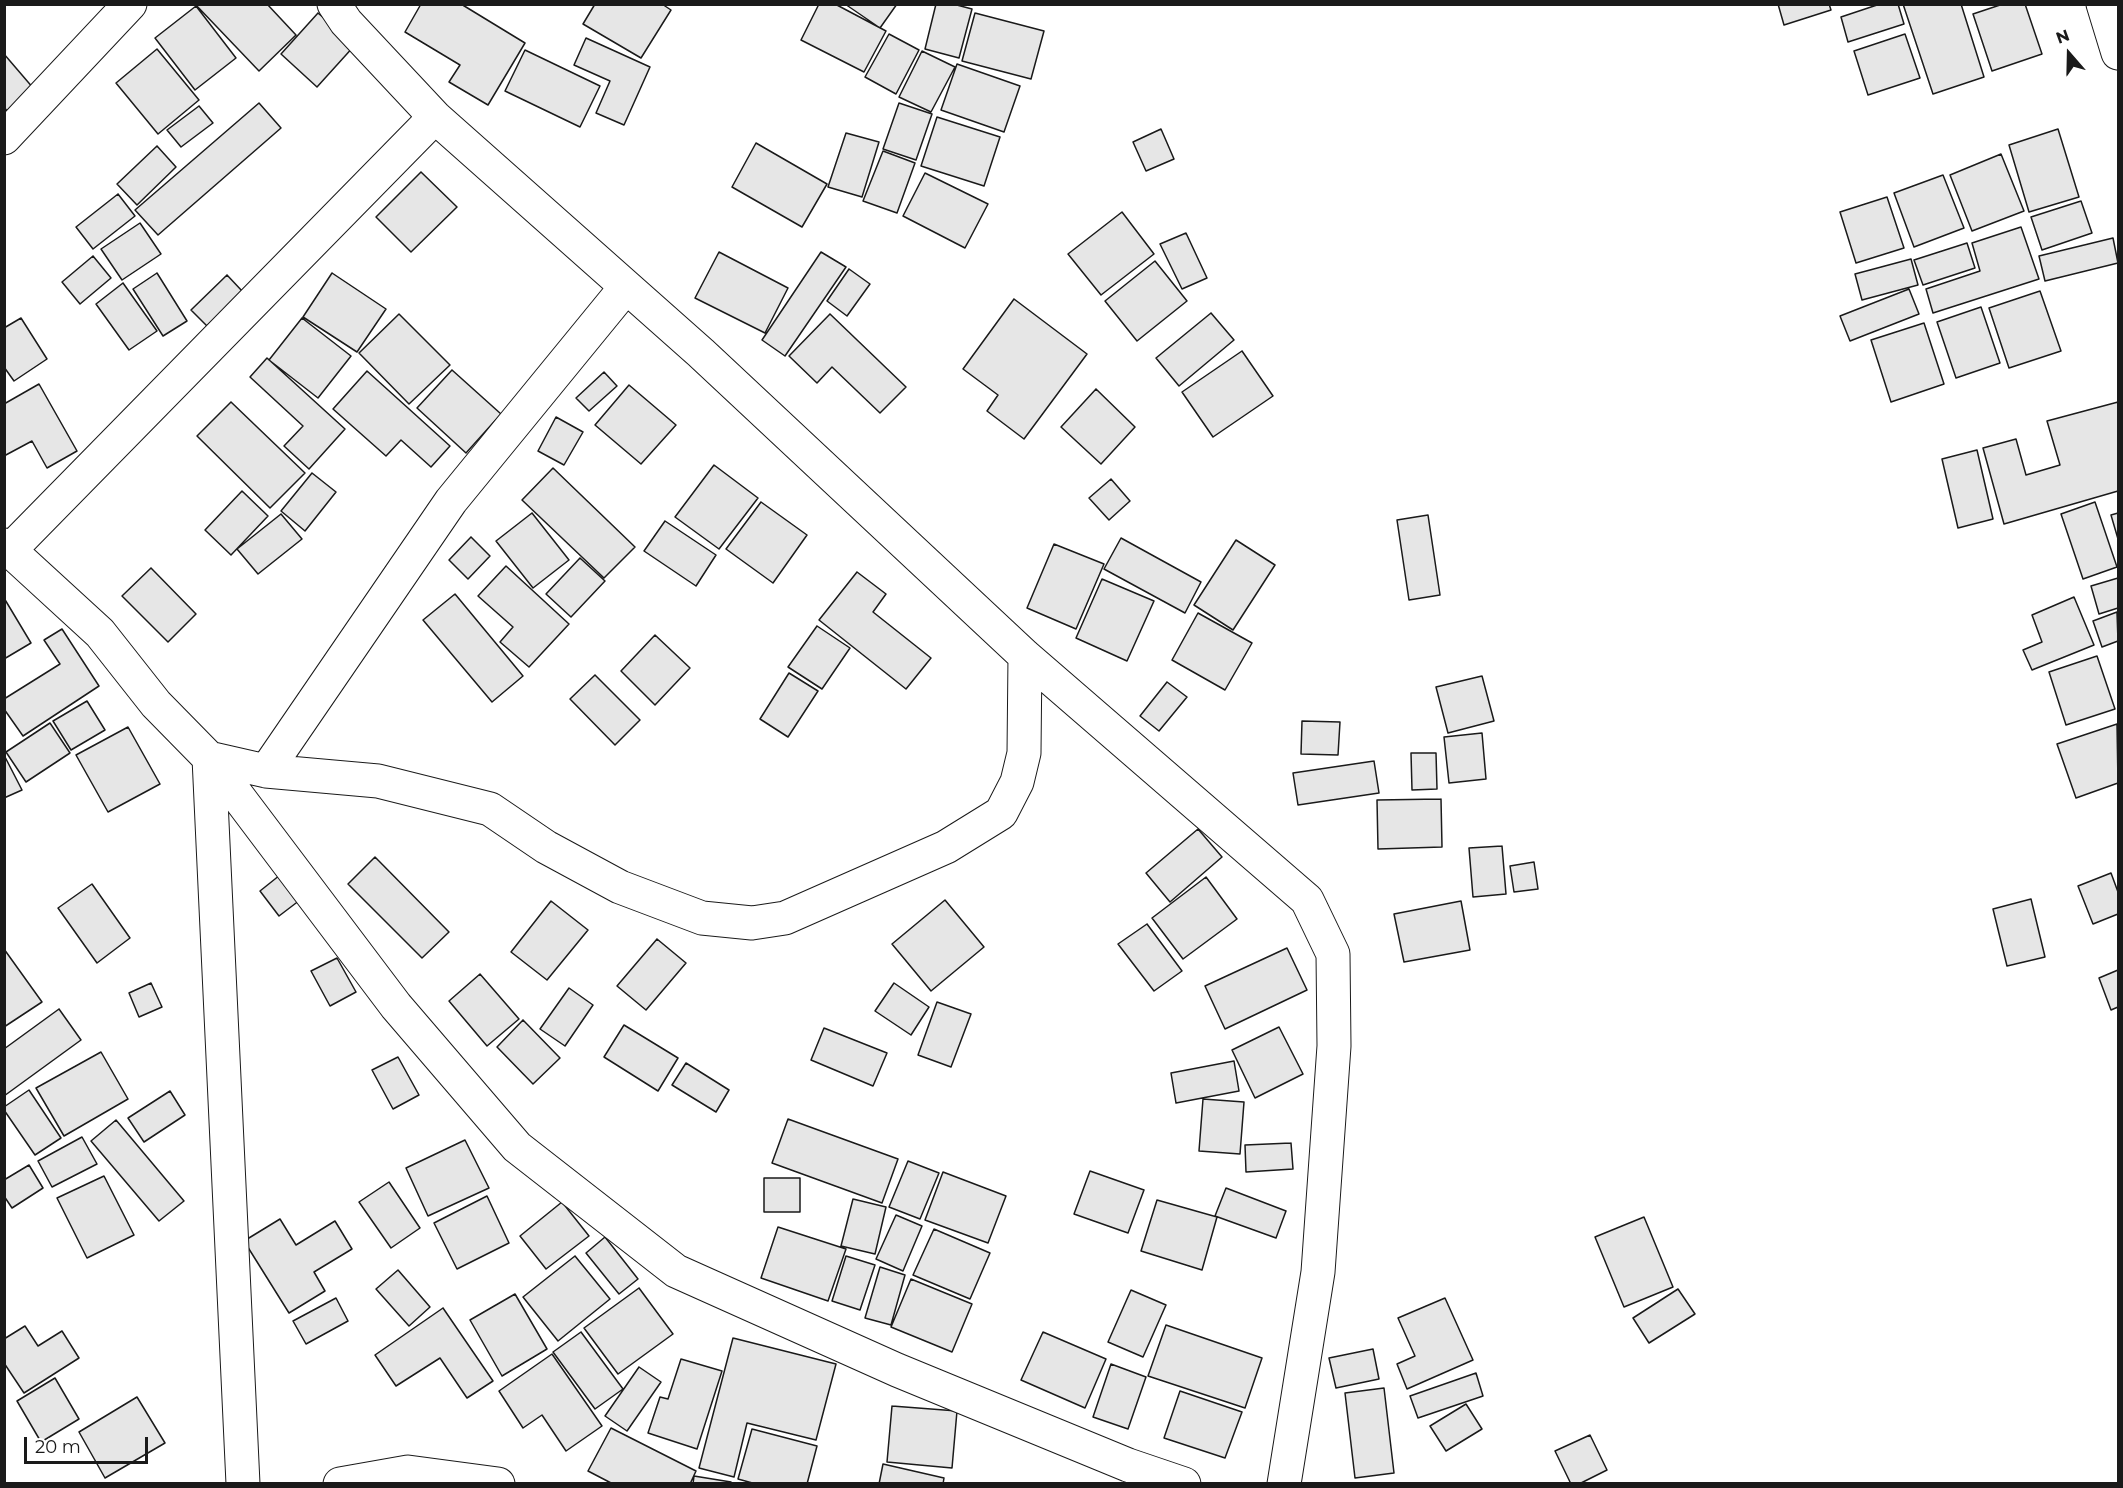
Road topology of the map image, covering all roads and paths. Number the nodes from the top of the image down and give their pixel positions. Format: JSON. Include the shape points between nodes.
{"nodes":[{"id":1,"x":130,"y":4,"type":"edge"},
{"id":2,"x":2103,"y":4,"type":"edge"},
{"id":3,"x":345,"y":10,"type":"edge"},
{"id":4,"x":2118,"y":52,"type":"edge"},
{"id":5,"x":435,"y":117,"type":"junction"},
{"id":6,"x":4,"y":138,"type":"edge"},
{"id":7,"x":627,"y":288,"type":"junction"},
{"id":8,"x":7,"y":548,"type":"edge"},
{"id":9,"x":1025,"y":656,"type":"junction"},
{"id":10,"x":209,"y":758,"type":"junction"},
{"id":11,"x":266,"y":771,"type":"junction"},
{"id":12,"x":243,"y":1484,"type":"edge"},
{"id":13,"x":340,"y":1484,"type":"edge"},
{"id":14,"x":498,"y":1484,"type":"edge"},
{"id":15,"x":1184,"y":1484,"type":"edge"},
{"id":16,"x":1284,"y":1484,"type":"edge"}],
"edges":[{"from":1,"to":6,"type":"street"},
{"from":2,"to":4,"type":"street"},
{"from":3,"to":5,"type":"street"},
{"from":5,"to":7,"type":"street"},
{"from":5,"to":8,"type":"street"},
{"from":7,"to":9,"type":"street"},
{"from":7,"to":11,"type":"street","via":[[452,501]]},
{"from":8,"to":10,"type":"street","via":[[100,633],[156,704]]},
{"from":9,"to":11,"type":"street","via":[[1024,753],[1017,782],[1001,813],[946,847],[785,918],[752,922],[702,918],[620,887],[546,847],[490,809],[378,781]]},
{"from":9,"to":16,"type":"street","via":[[1307,900],[1333,954],[1334,1046],[1318,1272]]},
{"from":10,"to":11,"type":"street"},
{"from":10,"to":12,"type":"street"},
{"from":10,"to":15,"type":"street","via":[[396,1006],[517,1147],[676,1271],[897,1370],[1128,1465]]},
{"from":13,"to":14,"type":"street","via":[[408,1472]]}]}
